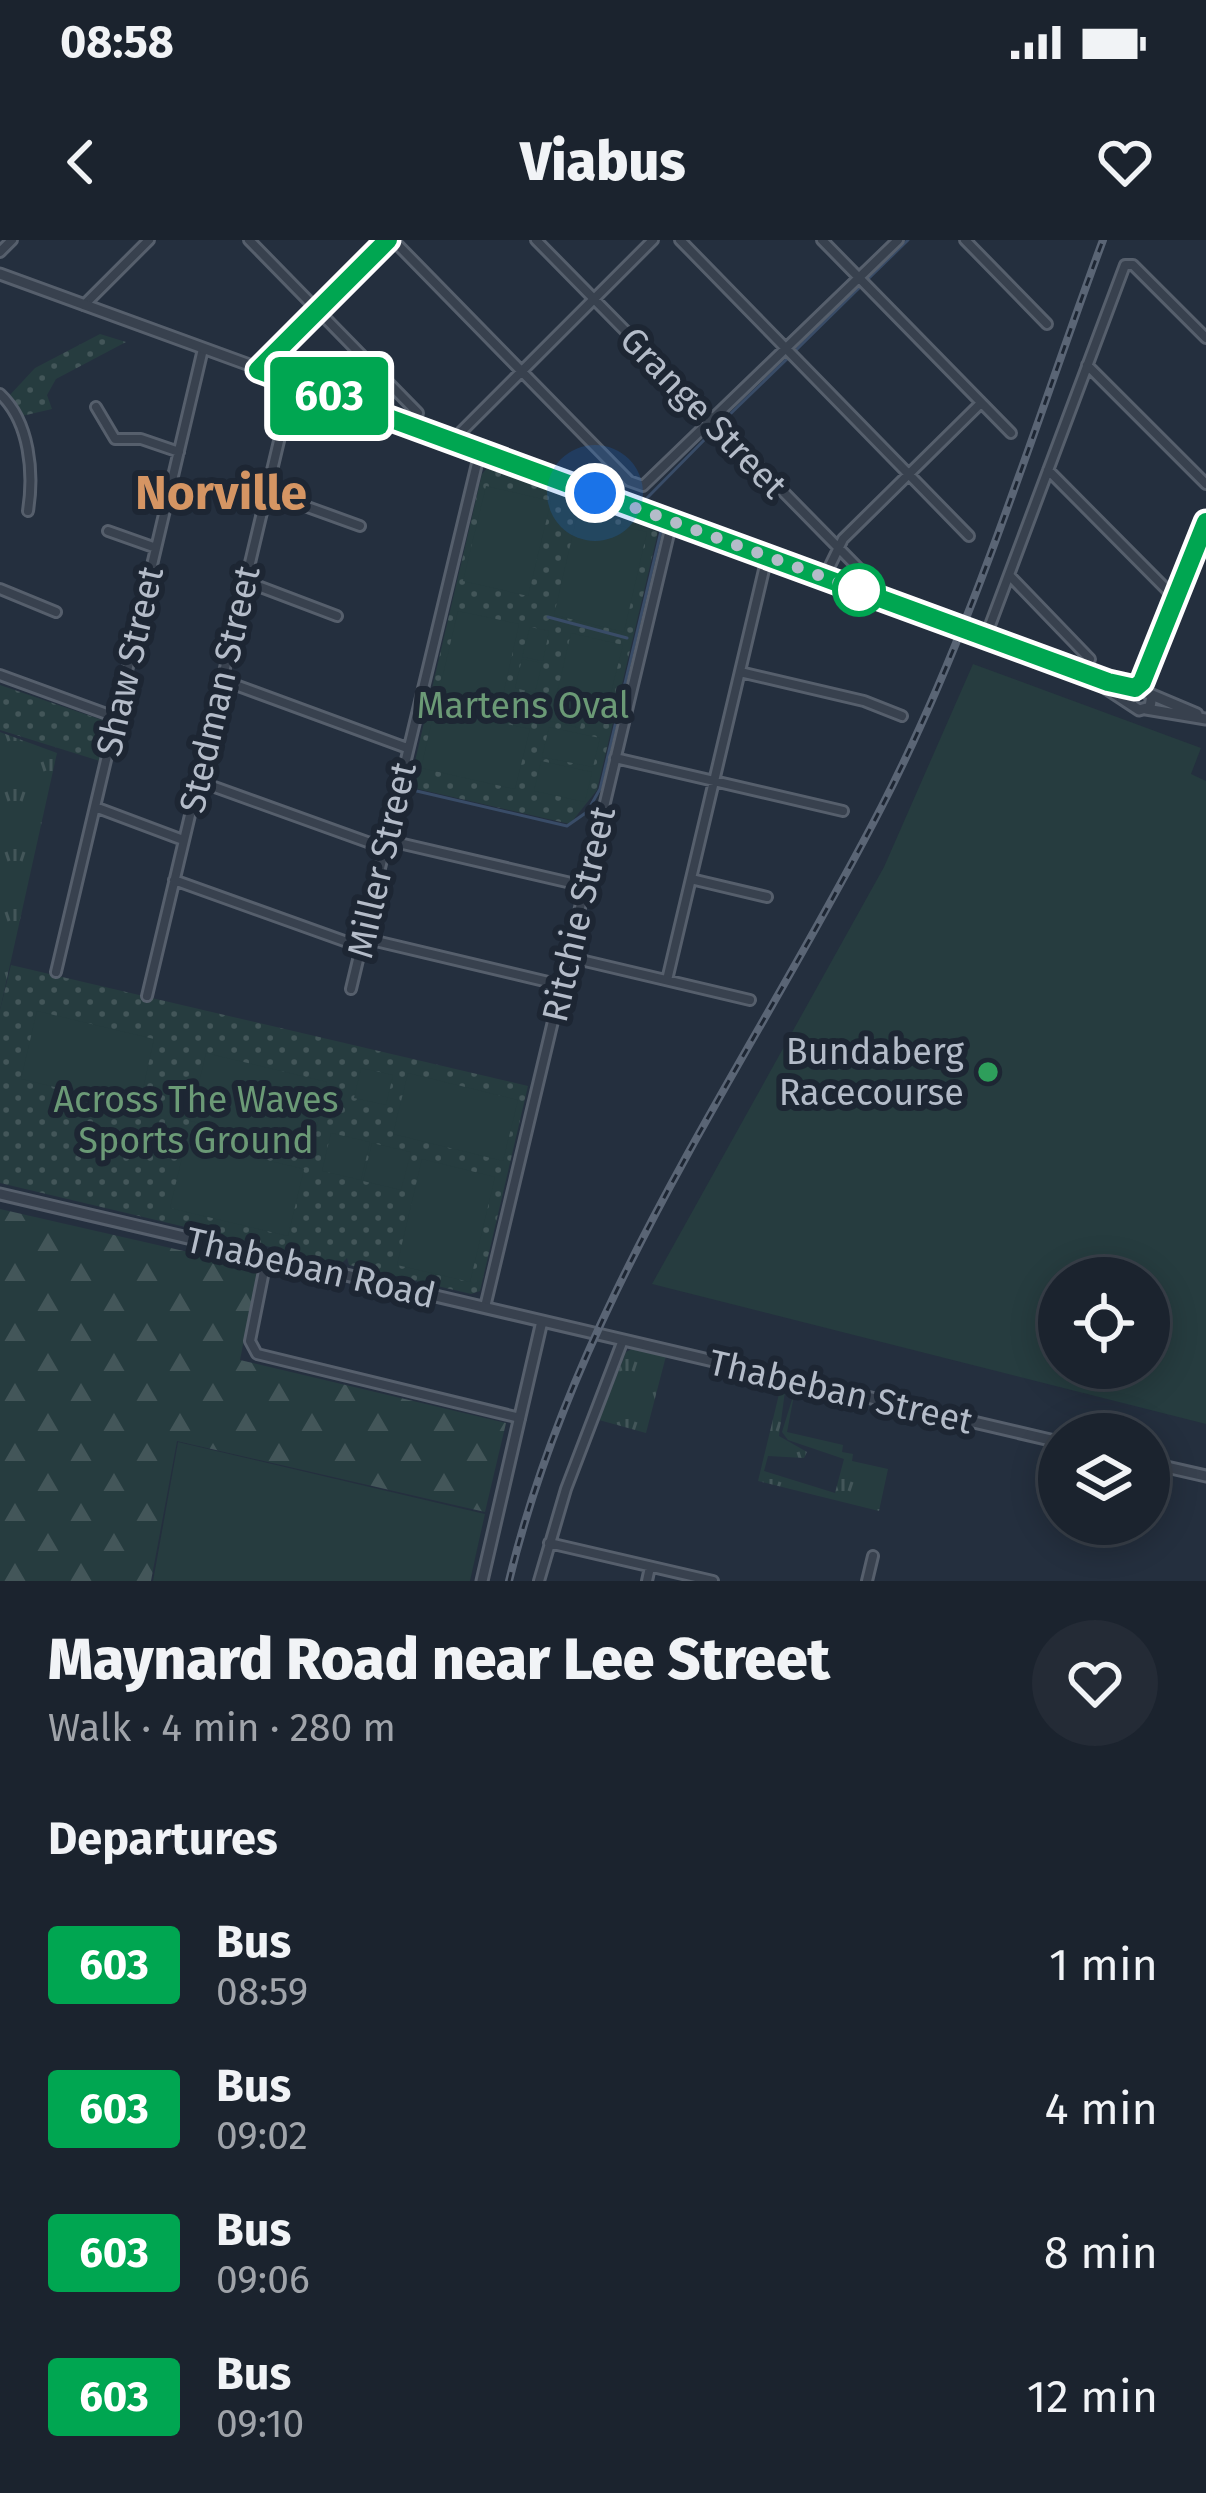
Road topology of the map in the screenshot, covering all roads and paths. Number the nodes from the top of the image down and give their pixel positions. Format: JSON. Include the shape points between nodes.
{"nodes":[{"id":1,"x":12,"y":240,"type":"edge"},
{"id":2,"x":149,"y":240,"type":"edge"},
{"id":3,"x":249,"y":240,"type":"edge"},
{"id":4,"x":391,"y":240,"type":"edge"},
{"id":5,"x":536,"y":240,"type":"edge"},
{"id":6,"x":652,"y":240,"type":"edge"},
{"id":7,"x":680,"y":240,"type":"edge"},
{"id":8,"x":822,"y":240,"type":"edge"},
{"id":9,"x":898,"y":240,"type":"edge"},
{"id":10,"x":965,"y":240,"type":"edge"},
{"id":11,"x":0,"y":252,"type":"edge"},
{"id":12,"x":0,"y":274,"type":"edge"},
{"id":13,"x":859,"y":278,"type":"junction"},
{"id":14,"x":593,"y":298,"type":"junction"},
{"id":15,"x":84,"y":305,"type":"junction"},
{"id":16,"x":317,"y":310,"type":"junction"},
{"id":17,"x":1047,"y":324,"type":"dead end"},
{"id":18,"x":1206,"y":338,"type":"edge"},
{"id":19,"x":203,"y":349,"type":"junction"},
{"id":20,"x":787,"y":350,"type":"junction"},
{"id":21,"x":1087,"y":364,"type":"junction"},
{"id":22,"x":519,"y":369,"type":"junction"},
{"id":23,"x":258,"y":370,"type":"junction"},
{"id":24,"x":293,"y":382,"type":"junction"},
{"id":25,"x":0,"y":394,"type":"edge"},
{"id":26,"x":981,"y":403,"type":"junction"},
{"id":27,"x":96,"y":407,"type":"dead end"},
{"id":28,"x":418,"y":413,"type":"dead end"},
{"id":29,"x":714,"y":421,"type":"junction"},
{"id":30,"x":1011,"y":433,"type":"dead end"},
{"id":31,"x":452,"y":441,"type":"junction"},
{"id":32,"x":480,"y":451,"type":"junction"},
{"id":33,"x":178,"y":452,"type":"junction"},
{"id":34,"x":1048,"y":470,"type":"junction"},
{"id":35,"x":909,"y":475,"type":"junction"},
{"id":36,"x":1206,"y":484,"type":"edge"},
{"id":37,"x":266,"y":491,"type":"junction"},
{"id":38,"x":28,"y":512,"type":"dead end"},
{"id":39,"x":671,"y":521,"type":"junction"},
{"id":40,"x":1206,"y":522,"type":"edge"},
{"id":41,"x":360,"y":526,"type":"dead end"},
{"id":42,"x":108,"y":531,"type":"dead end"},
{"id":43,"x":969,"y":536,"type":"dead end"},
{"id":44,"x":1202,"y":543,"type":"edge"},
{"id":45,"x":836,"y":547,"type":"junction"},
{"id":46,"x":156,"y":548,"type":"junction"},
{"id":47,"x":767,"y":557,"type":"junction"},
{"id":48,"x":1009,"y":574,"type":"junction"},
{"id":49,"x":824,"y":578,"type":"junction"},
{"id":50,"x":244,"y":581,"type":"junction"},
{"id":51,"x":873,"y":583,"type":"dead end"},
{"id":52,"x":0,"y":589,"type":"edge"},
{"id":53,"x":1178,"y":601,"type":"junction"},
{"id":54,"x":56,"y":612,"type":"dead end"},
{"id":55,"x":338,"y":616,"type":"dead end"},
{"id":56,"x":986,"y":637,"type":"junction"},
{"id":57,"x":1156,"y":656,"type":"junction"},
{"id":58,"x":1090,"y":659,"type":"dead end"},
{"id":59,"x":1077,"y":671,"type":"junction"},
{"id":60,"x":740,"y":672,"type":"junction"},
{"id":61,"x":0,"y":675,"type":"edge"},
{"id":62,"x":222,"y":680,"type":"junction"},
{"id":63,"x":1137,"y":688,"type":"junction"},
{"id":64,"x":1151,"y":693,"type":"junction"},
{"id":65,"x":1131,"y":704,"type":"junction"},
{"id":66,"x":1146,"y":709,"type":"junction"},
{"id":67,"x":902,"y":716,"type":"dead end"},
{"id":68,"x":115,"y":717,"type":"junction"},
{"id":69,"x":1206,"y":718,"type":"edge"},
{"id":70,"x":407,"y":748,"type":"junction"},
{"id":71,"x":615,"y":758,"type":"junction"},
{"id":72,"x":197,"y":781,"type":"junction"},
{"id":73,"x":715,"y":781,"type":"junction"},
{"id":74,"x":95,"y":807,"type":"junction"},
{"id":75,"x":843,"y":811,"type":"dead end"},
{"id":76,"x":183,"y":840,"type":"junction"},
{"id":77,"x":385,"y":844,"type":"junction"},
{"id":78,"x":691,"y":879,"type":"junction"},
{"id":79,"x":174,"y":880,"type":"junction"},
{"id":80,"x":584,"y":886,"type":"junction"},
{"id":81,"x":767,"y":897,"type":"dead end"},
{"id":82,"x":362,"y":943,"type":"junction"},
{"id":83,"x":568,"y":957,"type":"junction"},
{"id":84,"x":56,"y":972,"type":"dead end"},
{"id":85,"x":667,"y":980,"type":"junction"},
{"id":86,"x":561,"y":985,"type":"junction"},
{"id":87,"x":351,"y":989,"type":"dead end"},
{"id":88,"x":147,"y":996,"type":"dead end"},
{"id":89,"x":750,"y":1000,"type":"dead end"},
{"id":90,"x":0,"y":1194,"type":"edge"},
{"id":91,"x":267,"y":1256,"type":"junction"},
{"id":92,"x":485,"y":1307,"type":"junction"},
{"id":93,"x":542,"y":1321,"type":"junction"},
{"id":94,"x":622,"y":1340,"type":"junction"},
{"id":95,"x":520,"y":1418,"type":"junction"},
{"id":96,"x":1038,"y":1437,"type":"edge"},
{"id":97,"x":1170,"y":1468,"type":"edge"},
{"id":98,"x":1206,"y":1477,"type":"edge"},
{"id":99,"x":549,"y":1543,"type":"junction"},
{"id":100,"x":873,"y":1556,"type":"dead end"},
{"id":101,"x":650,"y":1567,"type":"junction"},
{"id":102,"x":482,"y":1581,"type":"edge"},
{"id":103,"x":539,"y":1581,"type":"edge"},
{"id":104,"x":647,"y":1581,"type":"edge"},
{"id":105,"x":712,"y":1581,"type":"edge"},
{"id":106,"x":868,"y":1581,"type":"edge"}],
"edges":[{"from":1,"to":11,"type":"street"},
{"from":2,"to":15,"type":"street"},
{"from":3,"to":16,"type":"street"},
{"from":4,"to":16,"type":"street"},
{"from":4,"to":22,"type":"street"},
{"from":5,"to":14,"type":"street","name":"Grange Street"},
{"from":6,"to":14,"type":"street"},
{"from":7,"to":20,"type":"street"},
{"from":8,"to":13,"type":"street"},
{"from":9,"to":13,"type":"street"},
{"from":10,"to":17,"type":"street"},
{"from":12,"to":15,"type":"street"},
{"from":13,"to":20,"type":"street"},
{"from":13,"to":26,"type":"street"},
{"from":14,"to":22,"type":"street"},
{"from":14,"to":29,"type":"street","name":"Grange Street"},
{"from":15,"to":19,"type":"street"},
{"from":16,"to":23,"type":"street"},
{"from":16,"to":28,"type":"street"},
{"from":18,"to":21,"type":"street","via":[[1127,263]]},
{"from":19,"to":23,"type":"street"},
{"from":19,"to":33,"type":"street","name":"Shaw Street"},
{"from":20,"to":29,"type":"street"},
{"from":20,"to":35,"type":"street"},
{"from":21,"to":34,"type":"street"},
{"from":21,"to":36,"type":"street"},
{"from":22,"to":29,"type":"street","via":[[639,486]]},
{"from":22,"to":31,"type":"street"},
{"from":23,"to":24,"type":"street"},
{"from":24,"to":31,"type":"street"},
{"from":24,"to":37,"type":"street","name":"Stedman Street"},
{"from":25,"to":38,"type":"street","via":[[19,418],[30,466]]},
{"from":26,"to":30,"type":"street"},
{"from":26,"to":35,"type":"street"},
{"from":27,"to":33,"type":"street","via":[[115,439]]},
{"from":29,"to":45,"type":"street","name":"Grange Street"},
{"from":31,"to":32,"type":"street"},
{"from":32,"to":39,"type":"street"},
{"from":32,"to":70,"type":"street","name":"Miller Street"},
{"from":33,"to":46,"type":"street","name":"Shaw Street"},
{"from":34,"to":48,"type":"street"},
{"from":34,"to":53,"type":"street"},
{"from":35,"to":43,"type":"street"},
{"from":35,"to":45,"type":"street"},
{"from":37,"to":41,"type":"street"},
{"from":37,"to":50,"type":"street","name":"Stedman Street"},
{"from":39,"to":47,"type":"street"},
{"from":39,"to":71,"type":"street","name":"Ritchie Street"},
{"from":40,"to":44,"type":"street"},
{"from":42,"to":46,"type":"street"},
{"from":44,"to":53,"type":"street"},
{"from":45,"to":49,"type":"street"},
{"from":45,"to":51,"type":"street","name":"Grange Street"},
{"from":46,"to":68,"type":"street","name":"Shaw Street"},
{"from":47,"to":49,"type":"street"},
{"from":47,"to":60,"type":"street"},
{"from":48,"to":56,"type":"street"},
{"from":48,"to":58,"type":"street"},
{"from":49,"to":56,"type":"street"},
{"from":50,"to":55,"type":"street"},
{"from":50,"to":62,"type":"street","name":"Stedman Street"},
{"from":52,"to":54,"type":"street"},
{"from":53,"to":57,"type":"street"},
{"from":56,"to":59,"type":"street"},
{"from":57,"to":63,"type":"street"},
{"from":57,"to":64,"type":"street"},
{"from":59,"to":63,"type":"street"},
{"from":59,"to":65,"type":"street"},
{"from":60,"to":67,"type":"street"},
{"from":60,"to":73,"type":"street"},
{"from":61,"to":68,"type":"street"},
{"from":62,"to":70,"type":"street"},
{"from":62,"to":72,"type":"street","name":"Stedman Street"},
{"from":63,"to":64,"type":"street"},
{"from":63,"to":65,"type":"street"},
{"from":64,"to":66,"type":"street"},
{"from":64,"to":69,"type":"street"},
{"from":65,"to":66,"type":"street"},
{"from":66,"to":69,"type":"street"},
{"from":68,"to":74,"type":"street","name":"Shaw Street"},
{"from":70,"to":77,"type":"street","name":"Miller Street"},
{"from":71,"to":73,"type":"street"},
{"from":71,"to":80,"type":"street","name":"Ritchie Street"},
{"from":72,"to":76,"type":"street","name":"Stedman Street"},
{"from":72,"to":77,"type":"street"},
{"from":73,"to":75,"type":"street"},
{"from":73,"to":78,"type":"street"},
{"from":74,"to":76,"type":"street"},
{"from":74,"to":84,"type":"street","name":"Shaw Street"},
{"from":76,"to":79,"type":"street","name":"Stedman Street"},
{"from":77,"to":80,"type":"street"},
{"from":77,"to":82,"type":"street","name":"Miller Street"},
{"from":78,"to":81,"type":"street"},
{"from":78,"to":85,"type":"street"},
{"from":79,"to":82,"type":"street"},
{"from":79,"to":88,"type":"street","name":"Stedman Street"},
{"from":80,"to":83,"type":"street","name":"Ritchie Street"},
{"from":82,"to":86,"type":"street"},
{"from":82,"to":87,"type":"street","name":"Miller Street"},
{"from":83,"to":85,"type":"street"},
{"from":83,"to":86,"type":"street","name":"Ritchie Street"},
{"from":85,"to":89,"type":"street"},
{"from":86,"to":92,"type":"street","name":"Ritchie Street"},
{"from":90,"to":91,"type":"street","name":"Thabeban Road"},
{"from":91,"to":92,"type":"street","name":"Thabeban Road"},
{"from":91,"to":95,"type":"street","via":[[250,1341],[257,1354]]},
{"from":92,"to":93,"type":"street","name":"Thabeban Road"},
{"from":93,"to":94,"type":"street","name":"Thabeban Road"},
{"from":93,"to":95,"type":"street"},
{"from":94,"to":96,"type":"street","name":"Thabeban Street"},
{"from":94,"to":99,"type":"street"},
{"from":95,"to":102,"type":"street"},
{"from":97,"to":98,"type":"street"},
{"from":99,"to":101,"type":"street"},
{"from":99,"to":103,"type":"street"},
{"from":100,"to":106,"type":"street"},
{"from":101,"to":104,"type":"street"},
{"from":101,"to":105,"type":"street"}]}
